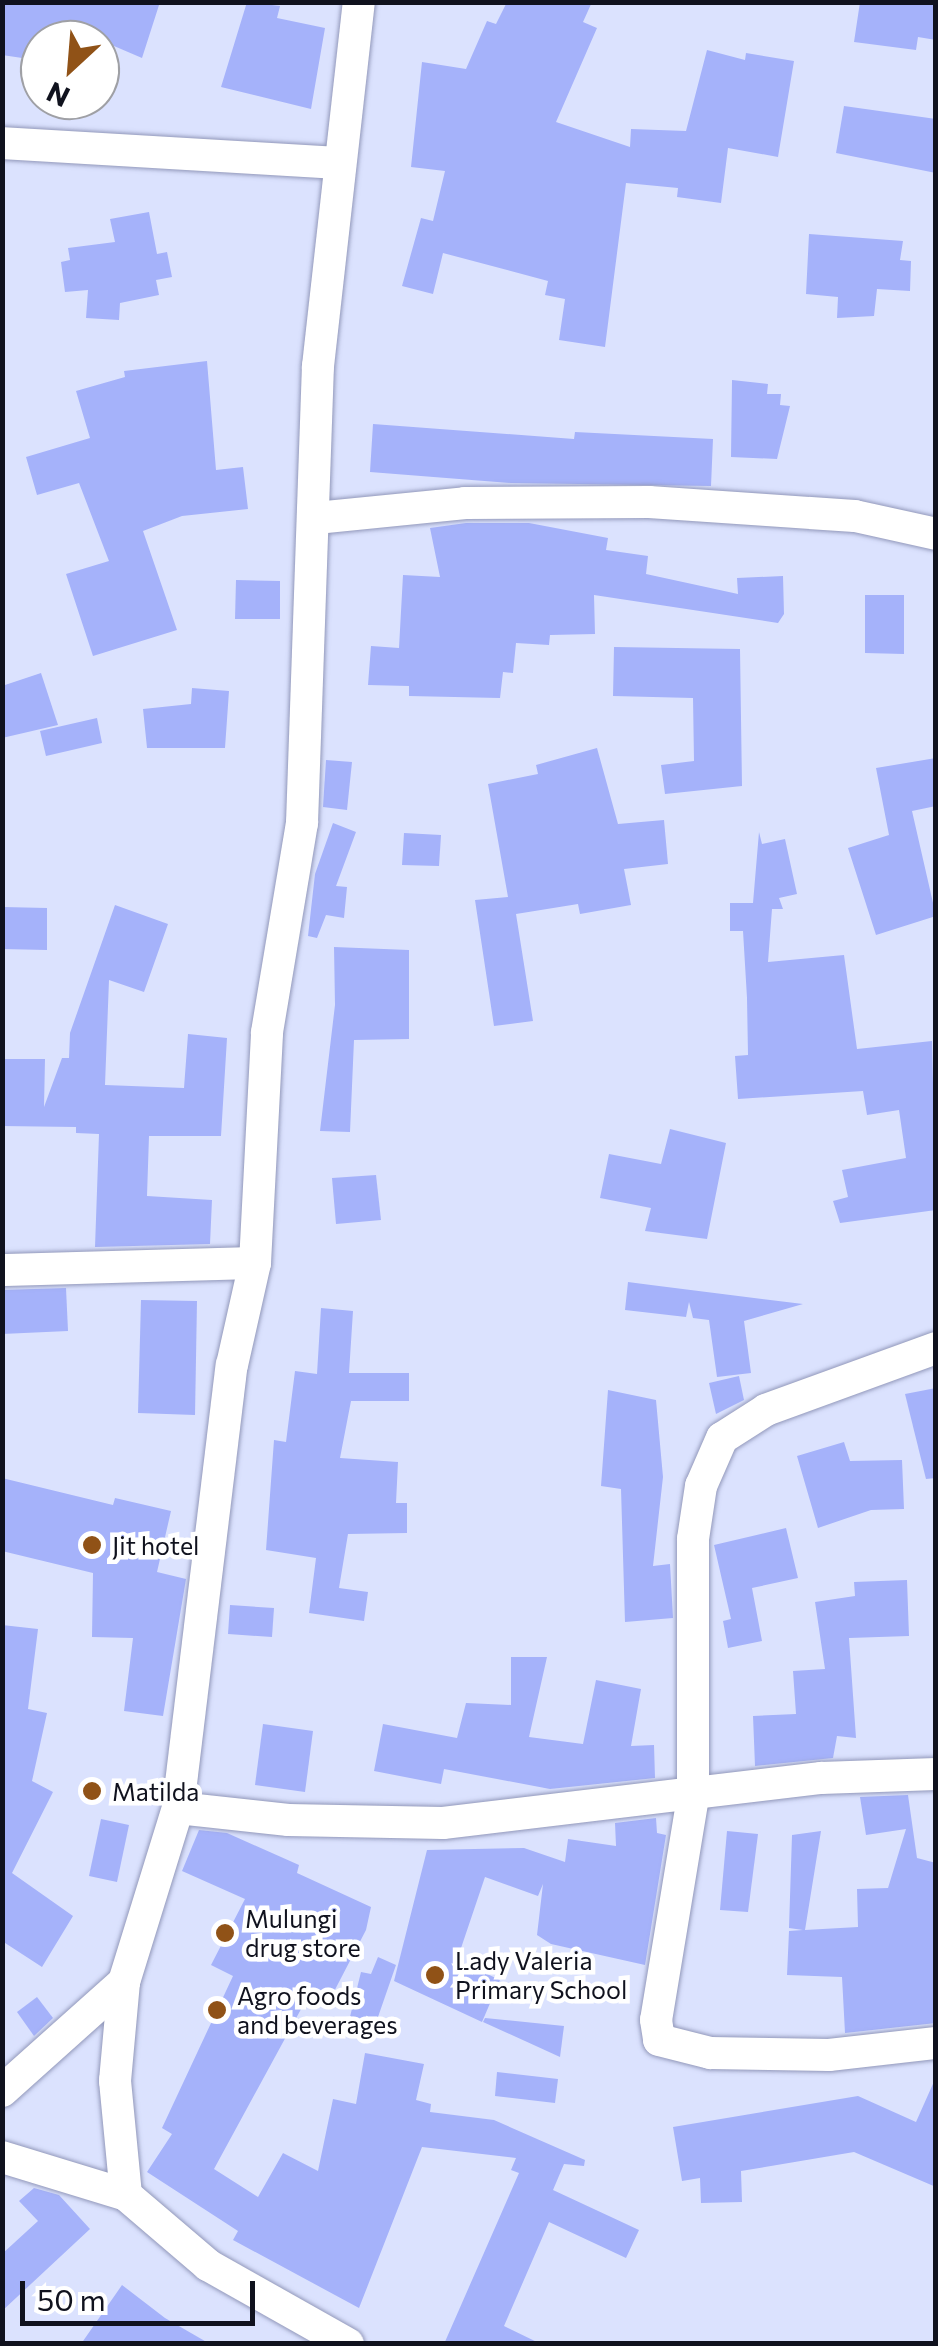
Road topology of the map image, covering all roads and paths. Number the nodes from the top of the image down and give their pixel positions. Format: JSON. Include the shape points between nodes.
{"nodes":[{"id":1,"x":359,"y":2,"type":"edge"},
{"id":2,"x":2,"y":142,"type":"edge"},
{"id":3,"x":339,"y":163,"type":"junction"},
{"id":4,"x":316,"y":518,"type":"junction"},
{"id":5,"x":936,"y":534,"type":"edge"},
{"id":6,"x":255,"y":1263,"type":"junction"},
{"id":7,"x":2,"y":1270,"type":"edge"},
{"id":8,"x":936,"y":1348,"type":"edge"},
{"id":9,"x":936,"y":1774,"type":"edge"},
{"id":10,"x":693,"y":1797,"type":"junction"},
{"id":11,"x":178,"y":1808,"type":"junction"},
{"id":12,"x":124,"y":1982,"type":"junction"},
{"id":13,"x":936,"y":2043,"type":"edge"},
{"id":14,"x":2,"y":2091,"type":"edge"},
{"id":15,"x":2,"y":2157,"type":"edge"},
{"id":16,"x":126,"y":2194,"type":"junction"},
{"id":17,"x":348,"y":2344,"type":"edge"}],
"edges":[{"from":1,"to":3,"type":"street"},
{"from":2,"to":3,"type":"street"},
{"from":3,"to":4,"type":"street","via":[[318,366]]},
{"from":4,"to":5,"type":"street","via":[[466,503],[649,502],[855,516]]},
{"from":4,"to":6,"type":"street","via":[[302,823],[267,1032]]},
{"from":6,"to":7,"type":"street"},
{"from":6,"to":11,"type":"street","via":[[232,1365]]},
{"from":8,"to":10,"type":"street","via":[[766,1410],[722,1438],[701,1486],[693,1539]]},
{"from":9,"to":10,"type":"street","via":[[821,1778]]},
{"from":10,"to":11,"type":"street","via":[[443,1823],[288,1820]]},
{"from":10,"to":13,"type":"street","via":[[656,2020],[660,2040],[710,2054],[829,2055]]},
{"from":11,"to":12,"type":"street"},
{"from":12,"to":14,"type":"street"},
{"from":12,"to":16,"type":"street","via":[[115,2080]]},
{"from":15,"to":16,"type":"street"},
{"from":16,"to":17,"type":"street","via":[[208,2265]]}]}
